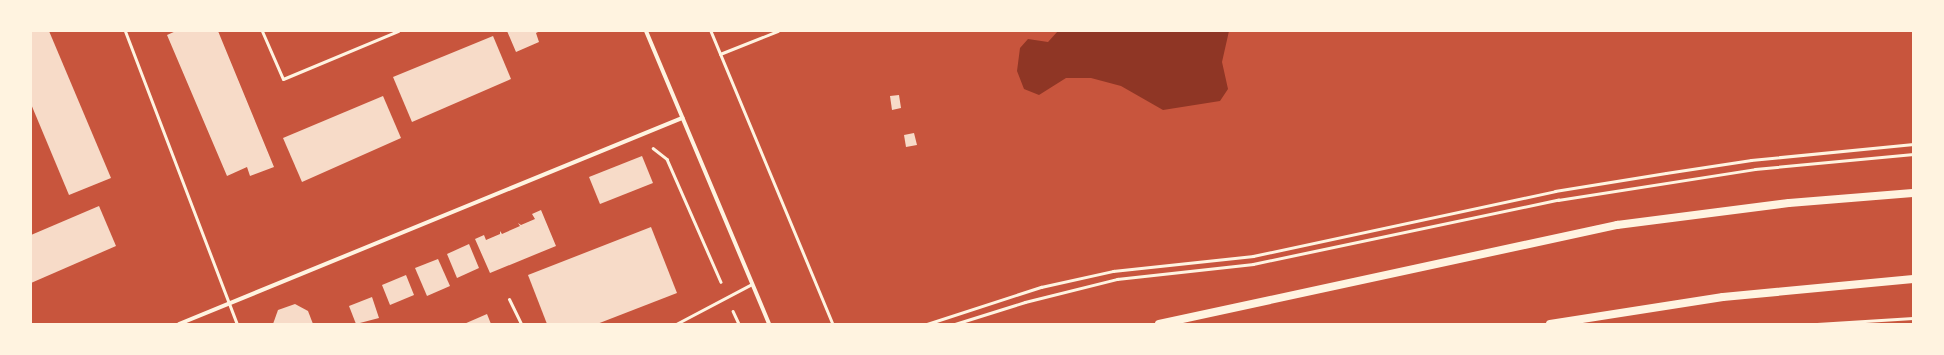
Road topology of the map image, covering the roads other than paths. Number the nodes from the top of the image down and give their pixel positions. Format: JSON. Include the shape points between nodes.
{"nodes":[{"id":1,"x":125,"y":31,"type":"edge"},
{"id":2,"x":262,"y":31,"type":"edge"},
{"id":3,"x":398,"y":31,"type":"edge"},
{"id":4,"x":646,"y":31,"type":"edge"},
{"id":5,"x":682,"y":118,"type":"junction"},
{"id":6,"x":1913,"y":194,"type":"edge"},
{"id":7,"x":1913,"y":279,"type":"edge"},
{"id":8,"x":752,"y":284,"type":"junction"},
{"id":9,"x":509,"y":299,"type":"dead end"},
{"id":10,"x":229,"y":303,"type":"junction"},
{"id":11,"x":179,"y":324,"type":"edge"},
{"id":12,"x":238,"y":324,"type":"edge"},
{"id":13,"x":521,"y":324,"type":"edge"},
{"id":14,"x":676,"y":324,"type":"edge"},
{"id":15,"x":769,"y":324,"type":"edge"},
{"id":16,"x":1159,"y":324,"type":"edge"},
{"id":17,"x":1550,"y":324,"type":"edge"}],
"edges":[{"from":1,"to":10,"type":"lane"},
{"from":2,"to":3,"type":"lane","via":[[283,79]]},
{"from":4,"to":5,"type":"street"},
{"from":5,"to":8,"type":"street"},
{"from":5,"to":10,"type":"street"},
{"from":6,"to":16,"type":"main road","via":[[1789,203],[1617,225]]},
{"from":7,"to":17,"type":"main road","via":[[1723,297]]},
{"from":8,"to":14,"type":"lane","via":[[726,294]]},
{"from":8,"to":15,"type":"street"},
{"from":9,"to":13,"type":"lane"},
{"from":10,"to":11,"type":"street"},
{"from":10,"to":12,"type":"lane"}]}
